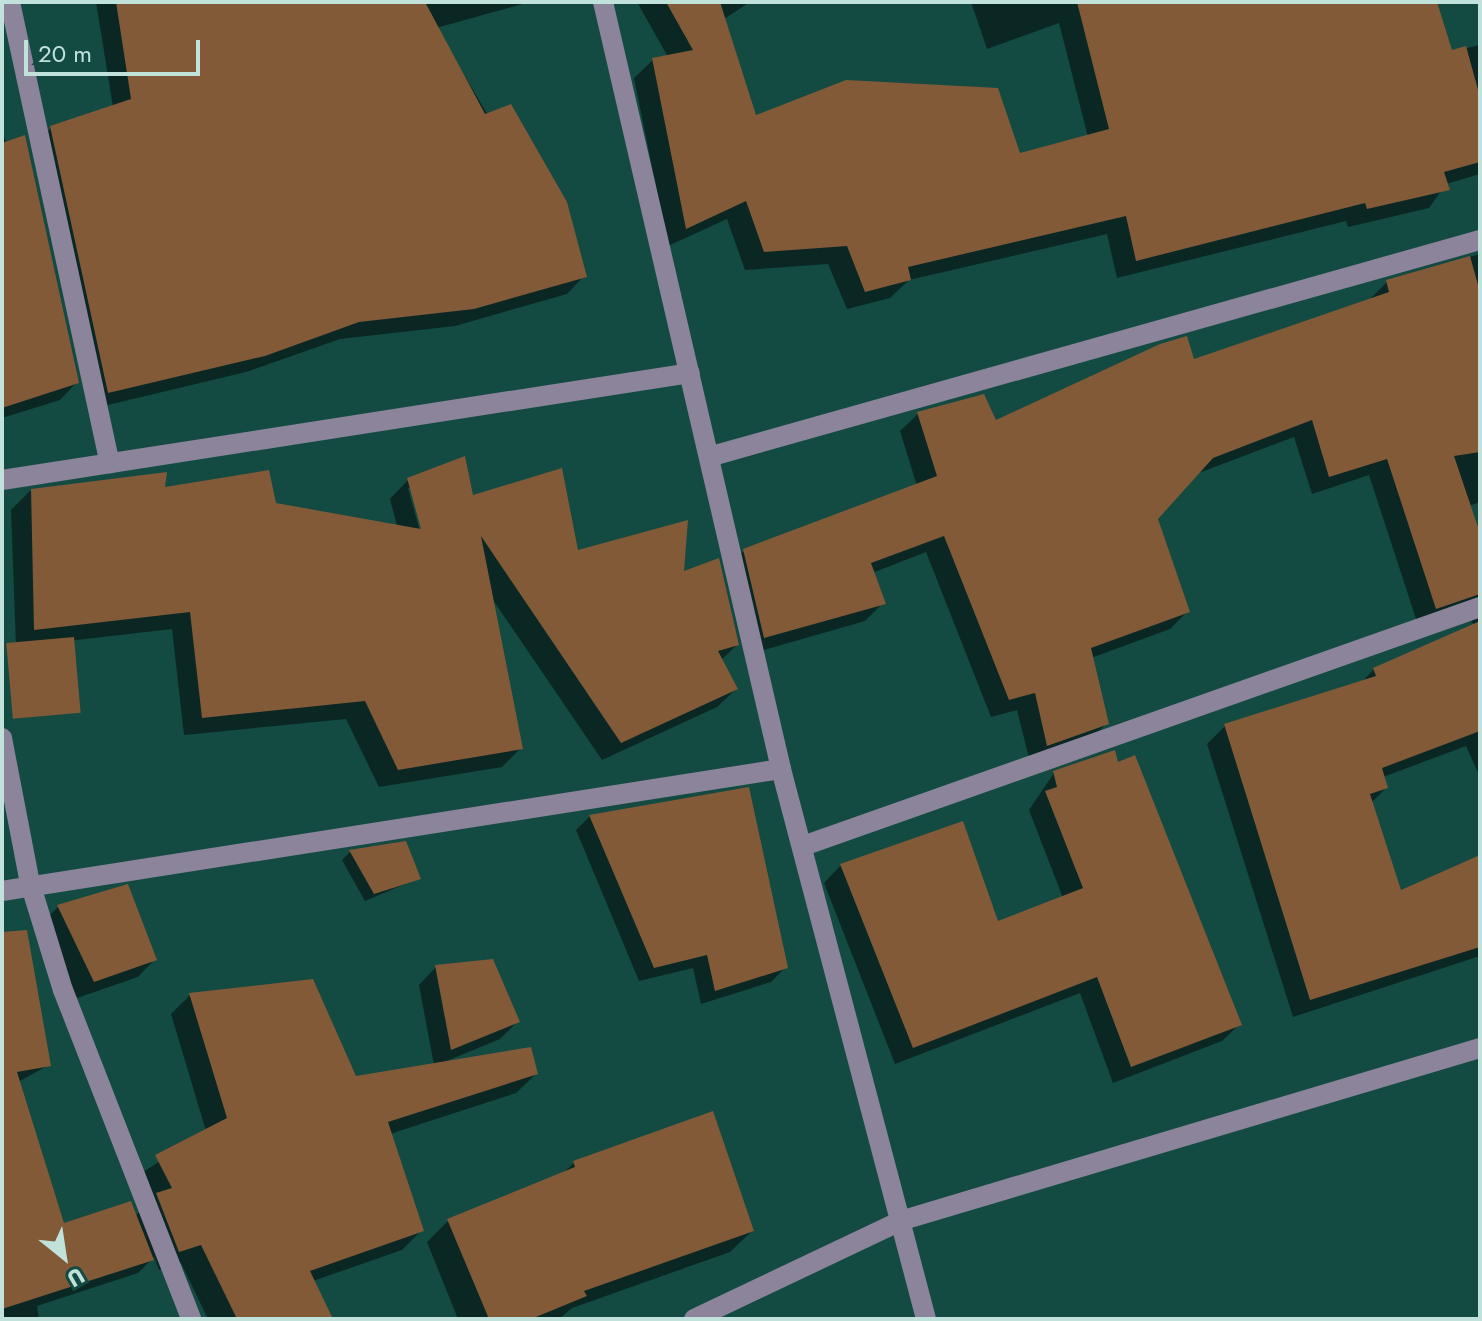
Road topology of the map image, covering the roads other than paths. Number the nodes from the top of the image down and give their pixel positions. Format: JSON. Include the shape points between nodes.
{"nodes":[{"id":1,"x":10,"y":2,"type":"edge"},
{"id":2,"x":603,"y":2,"type":"edge"},
{"id":3,"x":1480,"y":240,"type":"edge"},
{"id":4,"x":690,"y":373,"type":"junction"},
{"id":5,"x":712,"y":456,"type":"junction"},
{"id":6,"x":110,"y":463,"type":"junction"},
{"id":7,"x":2,"y":480,"type":"edge"},
{"id":8,"x":1480,"y":607,"type":"edge"},
{"id":9,"x":2,"y":738,"type":"edge"},
{"id":10,"x":781,"y":769,"type":"junction"},
{"id":11,"x":803,"y":846,"type":"junction"},
{"id":12,"x":30,"y":883,"type":"junction"},
{"id":13,"x":2,"y":891,"type":"edge"},
{"id":14,"x":1480,"y":1048,"type":"edge"},
{"id":15,"x":900,"y":1221,"type":"junction"},
{"id":16,"x":191,"y":1319,"type":"edge"},
{"id":17,"x":694,"y":1319,"type":"edge"},
{"id":18,"x":926,"y":1319,"type":"edge"}],
"edges":[{"from":1,"to":6,"type":"street"},
{"from":2,"to":4,"type":"street"},
{"from":3,"to":5,"type":"street"},
{"from":4,"to":5,"type":"street"},
{"from":4,"to":6,"type":"street"},
{"from":5,"to":10,"type":"street"},
{"from":6,"to":7,"type":"street"},
{"from":8,"to":11,"type":"street"},
{"from":9,"to":12,"type":"street"},
{"from":10,"to":11,"type":"street"},
{"from":10,"to":12,"type":"street"},
{"from":11,"to":15,"type":"street"},
{"from":12,"to":13,"type":"street"},
{"from":12,"to":16,"type":"street","via":[[106,1113]]},
{"from":14,"to":15,"type":"street"},
{"from":15,"to":17,"type":"street"},
{"from":15,"to":18,"type":"street"}]}
